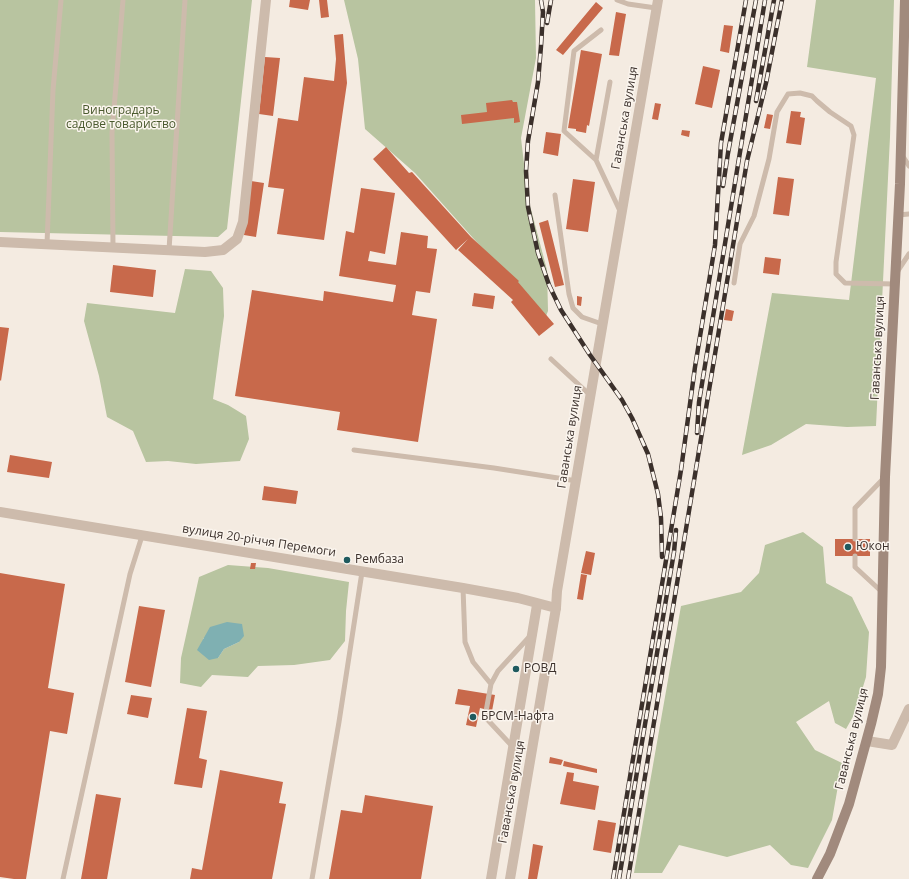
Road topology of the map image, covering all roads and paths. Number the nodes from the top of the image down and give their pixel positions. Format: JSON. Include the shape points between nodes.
{"nodes":[{"id":1,"x":61,"y":0,"type":"edge"},
{"id":2,"x":123,"y":0,"type":"edge"},
{"id":3,"x":185,"y":0,"type":"edge"},
{"id":4,"x":266,"y":0,"type":"edge"},
{"id":5,"x":617,"y":0,"type":"edge"},
{"id":6,"x":905,"y":0,"type":"edge"},
{"id":7,"x":657,"y":4,"type":"edge"},
{"id":8,"x":601,"y":30,"type":"dead end"},
{"id":9,"x":610,"y":82,"type":"dead end"},
{"id":10,"x":901,"y":152,"type":"junction"},
{"id":11,"x":596,"y":160,"type":"junction"},
{"id":12,"x":909,"y":166,"type":"edge"},
{"id":13,"x":554,"y":195,"type":"dead end"},
{"id":14,"x":622,"y":214,"type":"junction"},
{"id":15,"x":909,"y":214,"type":"edge"},
{"id":16,"x":898,"y":215,"type":"junction"},
{"id":17,"x":0,"y":242,"type":"edge"},
{"id":18,"x":47,"y":244,"type":"junction"},
{"id":19,"x":113,"y":247,"type":"junction"},
{"id":20,"x":169,"y":250,"type":"junction"},
{"id":21,"x":909,"y":254,"type":"edge"},
{"id":22,"x":895,"y":279,"type":"junction"},
{"id":23,"x":734,"y":283,"type":"dead end"},
{"id":24,"x":602,"y":324,"type":"junction"},
{"id":25,"x":551,"y":359,"type":"dead end"},
{"id":26,"x":590,"y":395,"type":"junction"},
{"id":27,"x":354,"y":450,"type":"dead end"},
{"id":28,"x":885,"y":477,"type":"junction"},
{"id":29,"x":577,"y":481,"type":"junction"},
{"id":30,"x":0,"y":512,"type":"edge"},
{"id":31,"x":142,"y":536,"type":"junction"},
{"id":32,"x":855,"y":539,"type":"dead end"},
{"id":33,"x":855,"y":556,"type":"dead end"},
{"id":34,"x":362,"y":572,"type":"junction"},
{"id":35,"x":463,"y":588,"type":"junction"},
{"id":36,"x":883,"y":593,"type":"junction"},
{"id":37,"x":537,"y":605,"type":"junction"},
{"id":38,"x":556,"y":608,"type":"junction"},
{"id":39,"x":533,"y":633,"type":"junction"},
{"id":40,"x":491,"y":684,"type":"junction"},
{"id":41,"x":909,"y":709,"type":"edge"},
{"id":42,"x":867,"y":741,"type":"junction"},
{"id":43,"x":513,"y":747,"type":"junction"},
{"id":44,"x":63,"y":879,"type":"edge"},
{"id":45,"x":312,"y":879,"type":"edge"},
{"id":46,"x":491,"y":879,"type":"edge"},
{"id":47,"x":510,"y":879,"type":"edge"},
{"id":48,"x":817,"y":879,"type":"edge"}],
"edges":[{"from":1,"to":18,"type":"lane","via":[[53,90]]},
{"from":2,"to":19,"type":"lane","via":[[112,133]]},
{"from":3,"to":20,"type":"lane"},
{"from":4,"to":20,"type":"street","via":[[243,222],[237,238],[223,250]]},
{"from":5,"to":7,"type":"lane","via":[[628,4]]},
{"from":6,"to":10,"type":"main road","name":"Гаванська вулиця"},
{"from":7,"to":14,"type":"street","name":"Гаванська вулиця"},
{"from":8,"to":11,"type":"lane","via":[[574,51],[564,131]]},
{"from":9,"to":11,"type":"lane"},
{"from":10,"to":12,"type":"lane"},
{"from":10,"to":16,"type":"main road","name":"Гаванська вулиця"},
{"from":11,"to":14,"type":"lane"},
{"from":13,"to":24,"type":"lane","via":[[573,308],[582,317]]},
{"from":14,"to":24,"type":"street","name":"Гаванська вулиця"},
{"from":15,"to":16,"type":"lane"},
{"from":16,"to":22,"type":"main road","name":"Гаванська вулиця"},
{"from":17,"to":18,"type":"street"},
{"from":18,"to":19,"type":"street"},
{"from":19,"to":20,"type":"street"},
{"from":21,"to":22,"type":"lane"},
{"from":22,"to":23,"type":"lane","via":[[845,282],[836,274],[854,135],[852,126],[812,96],[800,93],[788,94],[778,112],[754,216],[740,244]]},
{"from":22,"to":28,"type":"main road","name":"Гаванська вулиця"},
{"from":24,"to":26,"type":"street","name":"Гаванська вулиця"},
{"from":25,"to":26,"type":"lane"},
{"from":26,"to":29,"type":"street","name":"Гаванська вулиця"},
{"from":27,"to":29,"type":"lane"},
{"from":28,"to":32,"type":"lane","via":[[855,508]]},
{"from":28,"to":36,"type":"main road","name":"Гаванська вулиця"},
{"from":29,"to":38,"type":"street","name":"Гаванська вулиця"},
{"from":30,"to":31,"type":"street","name":"вулиця 20-річчя Перемоги"},
{"from":31,"to":34,"type":"street","name":"вулиця 20-річчя Перемоги"},
{"from":31,"to":44,"type":"lane","via":[[130,574]]},
{"from":33,"to":36,"type":"lane","via":[[855,567]]},
{"from":34,"to":35,"type":"street","name":"вулиця 20-річчя Перемоги"},
{"from":34,"to":45,"type":"lane"},
{"from":35,"to":37,"type":"street","name":"вулиця 20-річчя Перемоги","via":[[518,598]]},
{"from":35,"to":40,"type":"lane","via":[[465,642],[473,662]]},
{"from":36,"to":42,"type":"main road","name":"Гаванська вулиця","via":[[881,667],[878,694]]},
{"from":37,"to":38,"type":"street","name":"вулиця 20-річчя Перемоги"},
{"from":37,"to":39,"type":"street","name":"Гаванська вулиця"},
{"from":38,"to":47,"type":"street","name":"Гаванська вулиця"},
{"from":39,"to":40,"type":"lane","via":[[498,671]]},
{"from":39,"to":43,"type":"street","name":"Гаванська вулиця"},
{"from":40,"to":43,"type":"lane","via":[[485,717]]},
{"from":41,"to":42,"type":"street","via":[[892,745]]},
{"from":42,"to":48,"type":"main road","name":"Гаванська вулиця","via":[[841,826]]},
{"from":43,"to":46,"type":"street","name":"Гаванська вулиця"}]}
